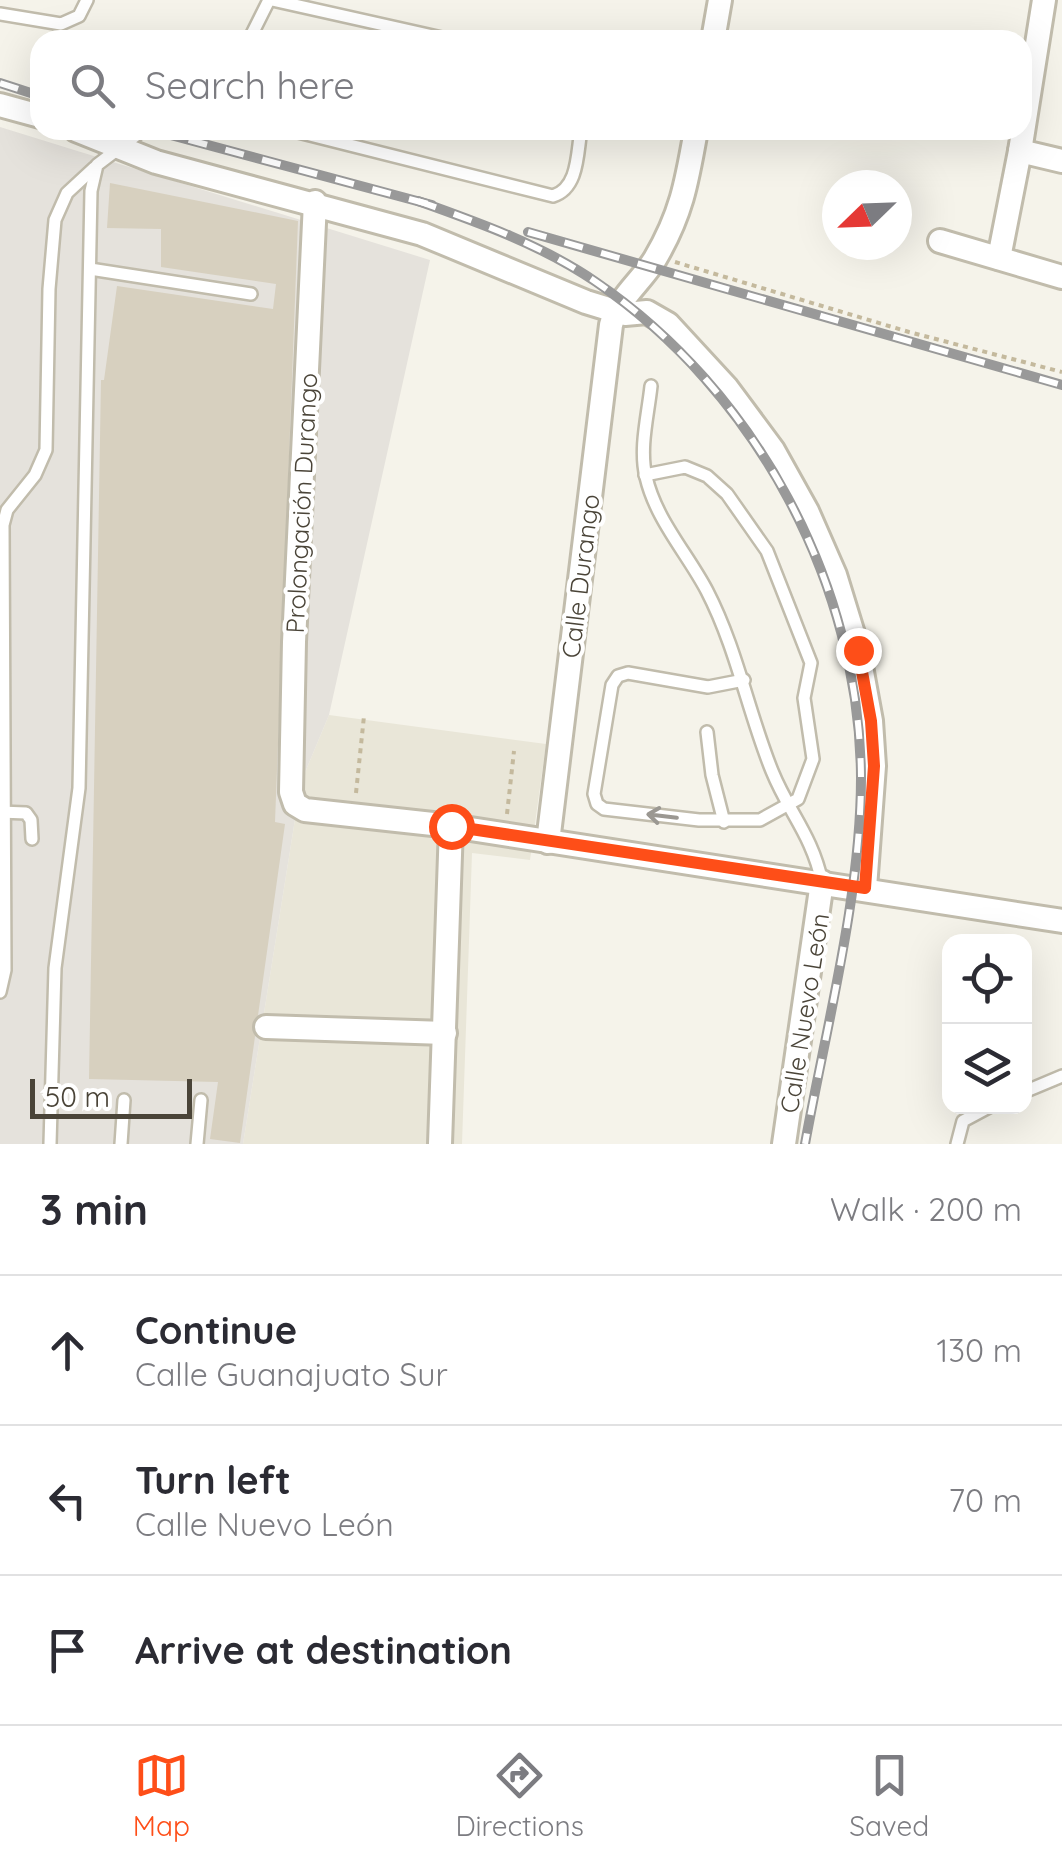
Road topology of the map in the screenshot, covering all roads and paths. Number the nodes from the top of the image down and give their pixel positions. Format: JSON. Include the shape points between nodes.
{"nodes":[{"id":1,"x":87,"y":0,"type":"edge"},
{"id":2,"x":270,"y":0,"type":"edge"},
{"id":3,"x":720,"y":0,"type":"edge"},
{"id":4,"x":1044,"y":0,"type":"edge"},
{"id":5,"x":0,"y":14,"type":"edge"},
{"id":6,"x":254,"y":30,"type":"edge"},
{"id":7,"x":406,"y":30,"type":"edge"},
{"id":8,"x":715,"y":30,"type":"edge"},
{"id":9,"x":1038,"y":30,"type":"junction"},
{"id":10,"x":1062,"y":34,"type":"edge"},
{"id":11,"x":1032,"y":70,"type":"edge"},
{"id":12,"x":0,"y":105,"type":"edge"},
{"id":13,"x":30,"y":113,"type":"edge"},
{"id":14,"x":100,"y":140,"type":"edge"},
{"id":15,"x":130,"y":140,"type":"edge"},
{"id":16,"x":330,"y":140,"type":"edge"},
{"id":17,"x":579,"y":140,"type":"edge"},
{"id":18,"x":694,"y":140,"type":"edge"},
{"id":19,"x":1022,"y":140,"type":"edge"},
{"id":20,"x":119,"y":148,"type":"junction"},
{"id":21,"x":1020,"y":151,"type":"junction"},
{"id":22,"x":1062,"y":162,"type":"edge"},
{"id":23,"x":97,"y":165,"type":"junction"},
{"id":24,"x":314,"y":202,"type":"junction"},
{"id":25,"x":940,"y":241,"type":"dead end"},
{"id":26,"x":656,"y":256,"type":"junction"},
{"id":27,"x":999,"y":258,"type":"junction"},
{"id":28,"x":90,"y":269,"type":"junction"},
{"id":29,"x":1062,"y":277,"type":"edge"},
{"id":30,"x":252,"y":294,"type":"dead end"},
{"id":31,"x":616,"y":312,"type":"junction"},
{"id":32,"x":1062,"y":372,"type":"edge"},
{"id":33,"x":651,"y":386,"type":"dead end"},
{"id":34,"x":645,"y":475,"type":"junction"},
{"id":35,"x":1,"y":525,"type":"edge"},
{"id":36,"x":744,"y":680,"type":"junction"},
{"id":37,"x":364,"y":716,"type":"dead end"},
{"id":38,"x":707,"y":732,"type":"dead end"},
{"id":39,"x":514,"y":751,"type":"dead end"},
{"id":40,"x":791,"y":806,"type":"junction"},
{"id":41,"x":3,"y":812,"type":"edge"},
{"id":42,"x":353,"y":813,"type":"junction"},
{"id":43,"x":724,"y":822,"type":"junction"},
{"id":44,"x":451,"y":826,"type":"junction"},
{"id":45,"x":505,"y":834,"type":"junction"},
{"id":46,"x":32,"y":840,"type":"dead end"},
{"id":47,"x":548,"y":842,"type":"junction"},
{"id":48,"x":822,"y":882,"type":"junction"},
{"id":49,"x":865,"y":888,"type":"junction"},
{"id":50,"x":1062,"y":921,"type":"edge"},
{"id":51,"x":0,"y":992,"type":"edge"},
{"id":52,"x":266,"y":1028,"type":"dead end"},
{"id":53,"x":445,"y":1033,"type":"junction"},
{"id":54,"x":1062,"y":1076,"type":"edge"},
{"id":55,"x":1032,"y":1089,"type":"edge"},
{"id":56,"x":124,"y":1100,"type":"dead end"},
{"id":57,"x":201,"y":1100,"type":"dead end"},
{"id":58,"x":976,"y":1114,"type":"edge"},
{"id":59,"x":50,"y":1144,"type":"edge"},
{"id":60,"x":122,"y":1144,"type":"edge"},
{"id":61,"x":196,"y":1144,"type":"edge"},
{"id":62,"x":440,"y":1144,"type":"edge"},
{"id":63,"x":784,"y":1144,"type":"edge"},
{"id":64,"x":956,"y":1144,"type":"edge"}],
"edges":[{"from":1,"to":5,"type":"lane","via":[[80,16],[61,24]]},
{"from":2,"to":6,"type":"lane"},
{"from":2,"to":7,"type":"lane"},
{"from":3,"to":8,"type":"street"},
{"from":4,"to":9,"type":"street"},
{"from":9,"to":10,"type":"street"},
{"from":9,"to":11,"type":"street"},
{"from":12,"to":13,"type":"street"},
{"from":14,"to":20,"type":"street"},
{"from":15,"to":20,"type":"lane"},
{"from":16,"to":17,"type":"lane","via":[[554,196],[568,188]]},
{"from":18,"to":26,"type":"street","via":[[680,212]]},
{"from":19,"to":21,"type":"street"},
{"from":20,"to":23,"type":"lane"},
{"from":20,"to":24,"type":"street"},
{"from":21,"to":22,"type":"street"},
{"from":21,"to":27,"type":"street"},
{"from":23,"to":28,"type":"lane","via":[[90,191]]},
{"from":23,"to":35,"type":"lane","via":[[66,193],[55,220],[46,450]]},
{"from":24,"to":31,"type":"street","via":[[450,244]]},
{"from":24,"to":42,"type":"street","name":"Prolongación Durango","via":[[291,792],[305,810]]},
{"from":25,"to":27,"type":"street"},
{"from":26,"to":31,"type":"street"},
{"from":26,"to":32,"type":"path"},
{"from":27,"to":29,"type":"street"},
{"from":28,"to":30,"type":"lane"},
{"from":28,"to":59,"type":"lane","via":[[80,788],[55,968]]},
{"from":31,"to":47,"type":"street","name":"Calle Durango"},
{"from":31,"to":49,"type":"street","via":[[647,312],[694,350],[773,450],[820,540],[849,617],[871,721]]},
{"from":33,"to":34,"type":"lane"},
{"from":34,"to":36,"type":"lane","via":[[662,520],[709,595]]},
{"from":34,"to":40,"type":"lane","via":[[685,467],[716,482],[742,512],[779,578],[812,668],[804,698],[813,759]]},
{"from":35,"to":41,"type":"lane"},
{"from":36,"to":40,"type":"lane","via":[[772,770]]},
{"from":43,"to":36,"type":"lane","one_way":true,"via":[[604,808],[594,794],[618,676],[708,687]]},
{"from":37,"to":42,"type":"path"},
{"from":38,"to":43,"type":"lane"},
{"from":39,"to":45,"type":"path"},
{"from":40,"to":43,"type":"lane","via":[[760,820]]},
{"from":40,"to":48,"type":"lane"},
{"from":41,"to":46,"type":"lane","via":[[29,816]]},
{"from":41,"to":51,"type":"lane","via":[[6,970]]},
{"from":42,"to":44,"type":"street"},
{"from":44,"to":45,"type":"street"},
{"from":44,"to":53,"type":"street"},
{"from":45,"to":47,"type":"street"},
{"from":47,"to":48,"type":"street"},
{"from":48,"to":49,"type":"street"},
{"from":48,"to":63,"type":"street","name":"Calle Nuevo León"},
{"from":49,"to":50,"type":"street"},
{"from":52,"to":53,"type":"street"},
{"from":53,"to":62,"type":"street"},
{"from":54,"to":55,"type":"lane"},
{"from":56,"to":60,"type":"lane"},
{"from":57,"to":61,"type":"lane"},
{"from":58,"to":64,"type":"lane","via":[[964,1121]]}]}
